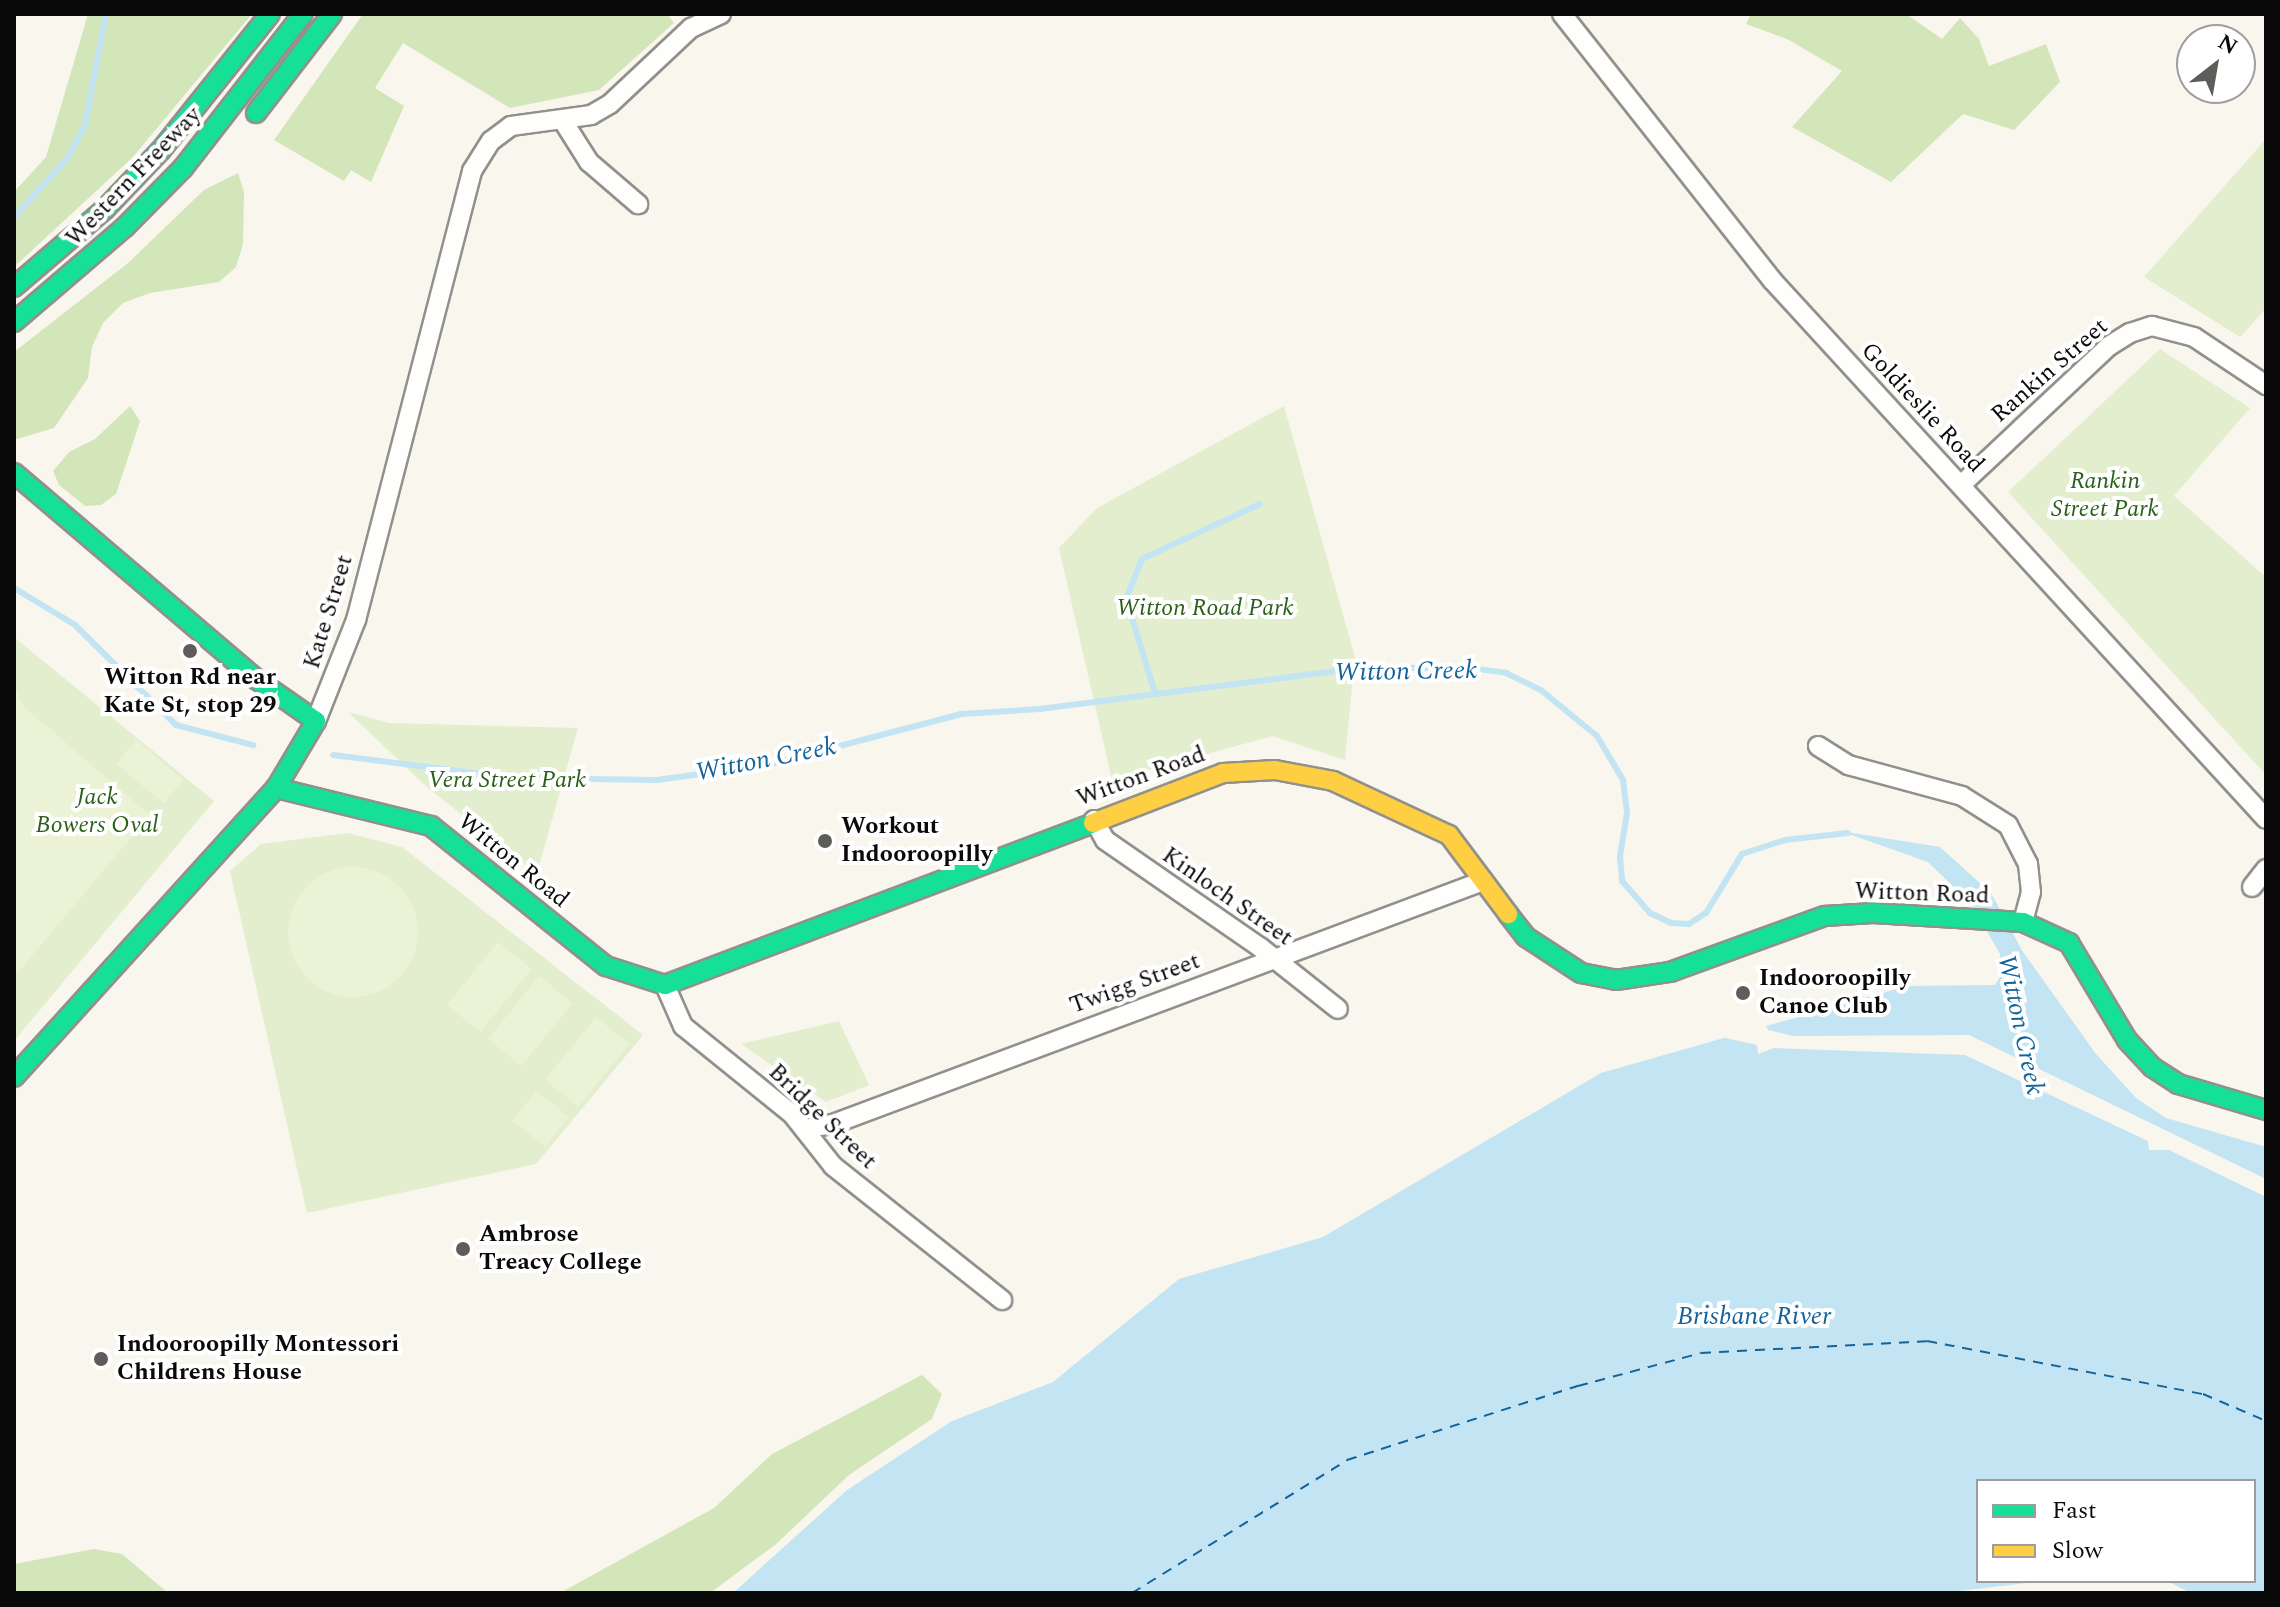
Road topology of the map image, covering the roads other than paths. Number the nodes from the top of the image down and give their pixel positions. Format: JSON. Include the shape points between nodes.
{"nodes":[{"id":1,"x":270,"y":14,"type":"edge"},
{"id":2,"x":303,"y":14,"type":"edge"},
{"id":3,"x":332,"y":14,"type":"edge"},
{"id":4,"x":721,"y":14,"type":"edge"},
{"id":5,"x":1562,"y":14,"type":"edge"},
{"id":6,"x":563,"y":121,"type":"junction"},
{"id":7,"x":239,"y":133,"type":"dead end"},
{"id":8,"x":212,"y":163,"type":"dead end"},
{"id":9,"x":638,"y":204,"type":"dead end"},
{"id":10,"x":94,"y":255,"type":"junction"},
{"id":11,"x":14,"y":287,"type":"edge"},
{"id":12,"x":14,"y":322,"type":"edge"},
{"id":13,"x":2266,"y":385,"type":"edge"},
{"id":14,"x":14,"y":473,"type":"edge"},
{"id":15,"x":1961,"y":485,"type":"junction"},
{"id":16,"x":316,"y":721,"type":"junction"},
{"id":17,"x":1818,"y":746,"type":"dead end"},
{"id":18,"x":276,"y":788,"type":"junction"},
{"id":19,"x":2266,"y":819,"type":"edge"},
{"id":20,"x":1094,"y":820,"type":"junction"},
{"id":21,"x":2266,"y":869,"type":"edge"},
{"id":22,"x":1483,"y":881,"type":"junction"},
{"id":23,"x":2252,"y":887,"type":"dead end"},
{"id":24,"x":2023,"y":922,"type":"junction"},
{"id":25,"x":1275,"y":960,"type":"junction"},
{"id":26,"x":665,"y":985,"type":"junction"},
{"id":27,"x":1338,"y":1009,"type":"dead end"},
{"id":28,"x":14,"y":1077,"type":"edge"},
{"id":29,"x":2266,"y":1110,"type":"edge"},
{"id":30,"x":804,"y":1129,"type":"junction"},
{"id":31,"x":1002,"y":1300,"type":"dead end"}],
"edges":[{"from":1,"to":11,"type":"main road","name":"Western Freeway","via":[[161,150],[105,209]]},
{"from":2,"to":10,"type":"main road","name":"Western Freeway","via":[[183,168]]},
{"from":3,"to":7,"type":"main road"},
{"from":4,"to":6,"type":"street","name":"Kate Street","via":[[691,28],[610,104]]},
{"from":5,"to":15,"type":"street","name":"Goldieslie Road","via":[[1772,280]]},
{"from":6,"to":9,"type":"street","via":[[589,162]]},
{"from":6,"to":16,"type":"street","name":"Kate Street","via":[[511,126],[491,141],[472,171],[356,620]]},
{"from":8,"to":10,"type":"main road","via":[[134,239]]},
{"from":10,"to":12,"type":"main road","name":"Western Freeway"},
{"from":13,"to":15,"type":"street","name":"Rankin Street","via":[[2194,337],[2152,326],[2130,333],[2109,346]]},
{"from":14,"to":16,"type":"main road","via":[[256,679]]},
{"from":15,"to":19,"type":"street","name":"Goldieslie Road"},
{"from":16,"to":18,"type":"main road","name":"Kate Street"},
{"from":17,"to":24,"type":"street","via":[[1848,765],[1962,796],[2008,825],[2028,864],[2031,892]]},
{"from":18,"to":26,"type":"main road","name":"Witton Road","via":[[431,826],[606,966]]},
{"from":18,"to":28,"type":"main road","name":"Kate Street"},
{"from":20,"to":22,"type":"main road","name":"Witton Road","via":[[1223,773],[1275,770],[1333,781],[1435,827],[1460,846]]},
{"from":20,"to":25,"type":"street","name":"Kinloch Street","via":[[1105,840]]},
{"from":20,"to":26,"type":"main road","name":"Witton Road"},
{"from":21,"to":23,"type":"street"},
{"from":22,"to":24,"type":"main road","name":"Witton Road","via":[[1517,928],[1550,957],[1581,973],[1616,980],[1670,972],[1825,916],[1873,913]]},
{"from":22,"to":25,"type":"street","name":"Twigg Street"},
{"from":24,"to":29,"type":"main road","via":[[2069,943],[2127,1040],[2152,1067],[2178,1084]]},
{"from":25,"to":27,"type":"street","name":"Kinloch Street"},
{"from":25,"to":30,"type":"street","name":"Twigg Street","via":[[833,1124]]},
{"from":26,"to":30,"type":"street","name":"Bridge Street","via":[[683,1026]]},
{"from":30,"to":31,"type":"street","name":"Bridge Street","via":[[833,1166]]}]}
